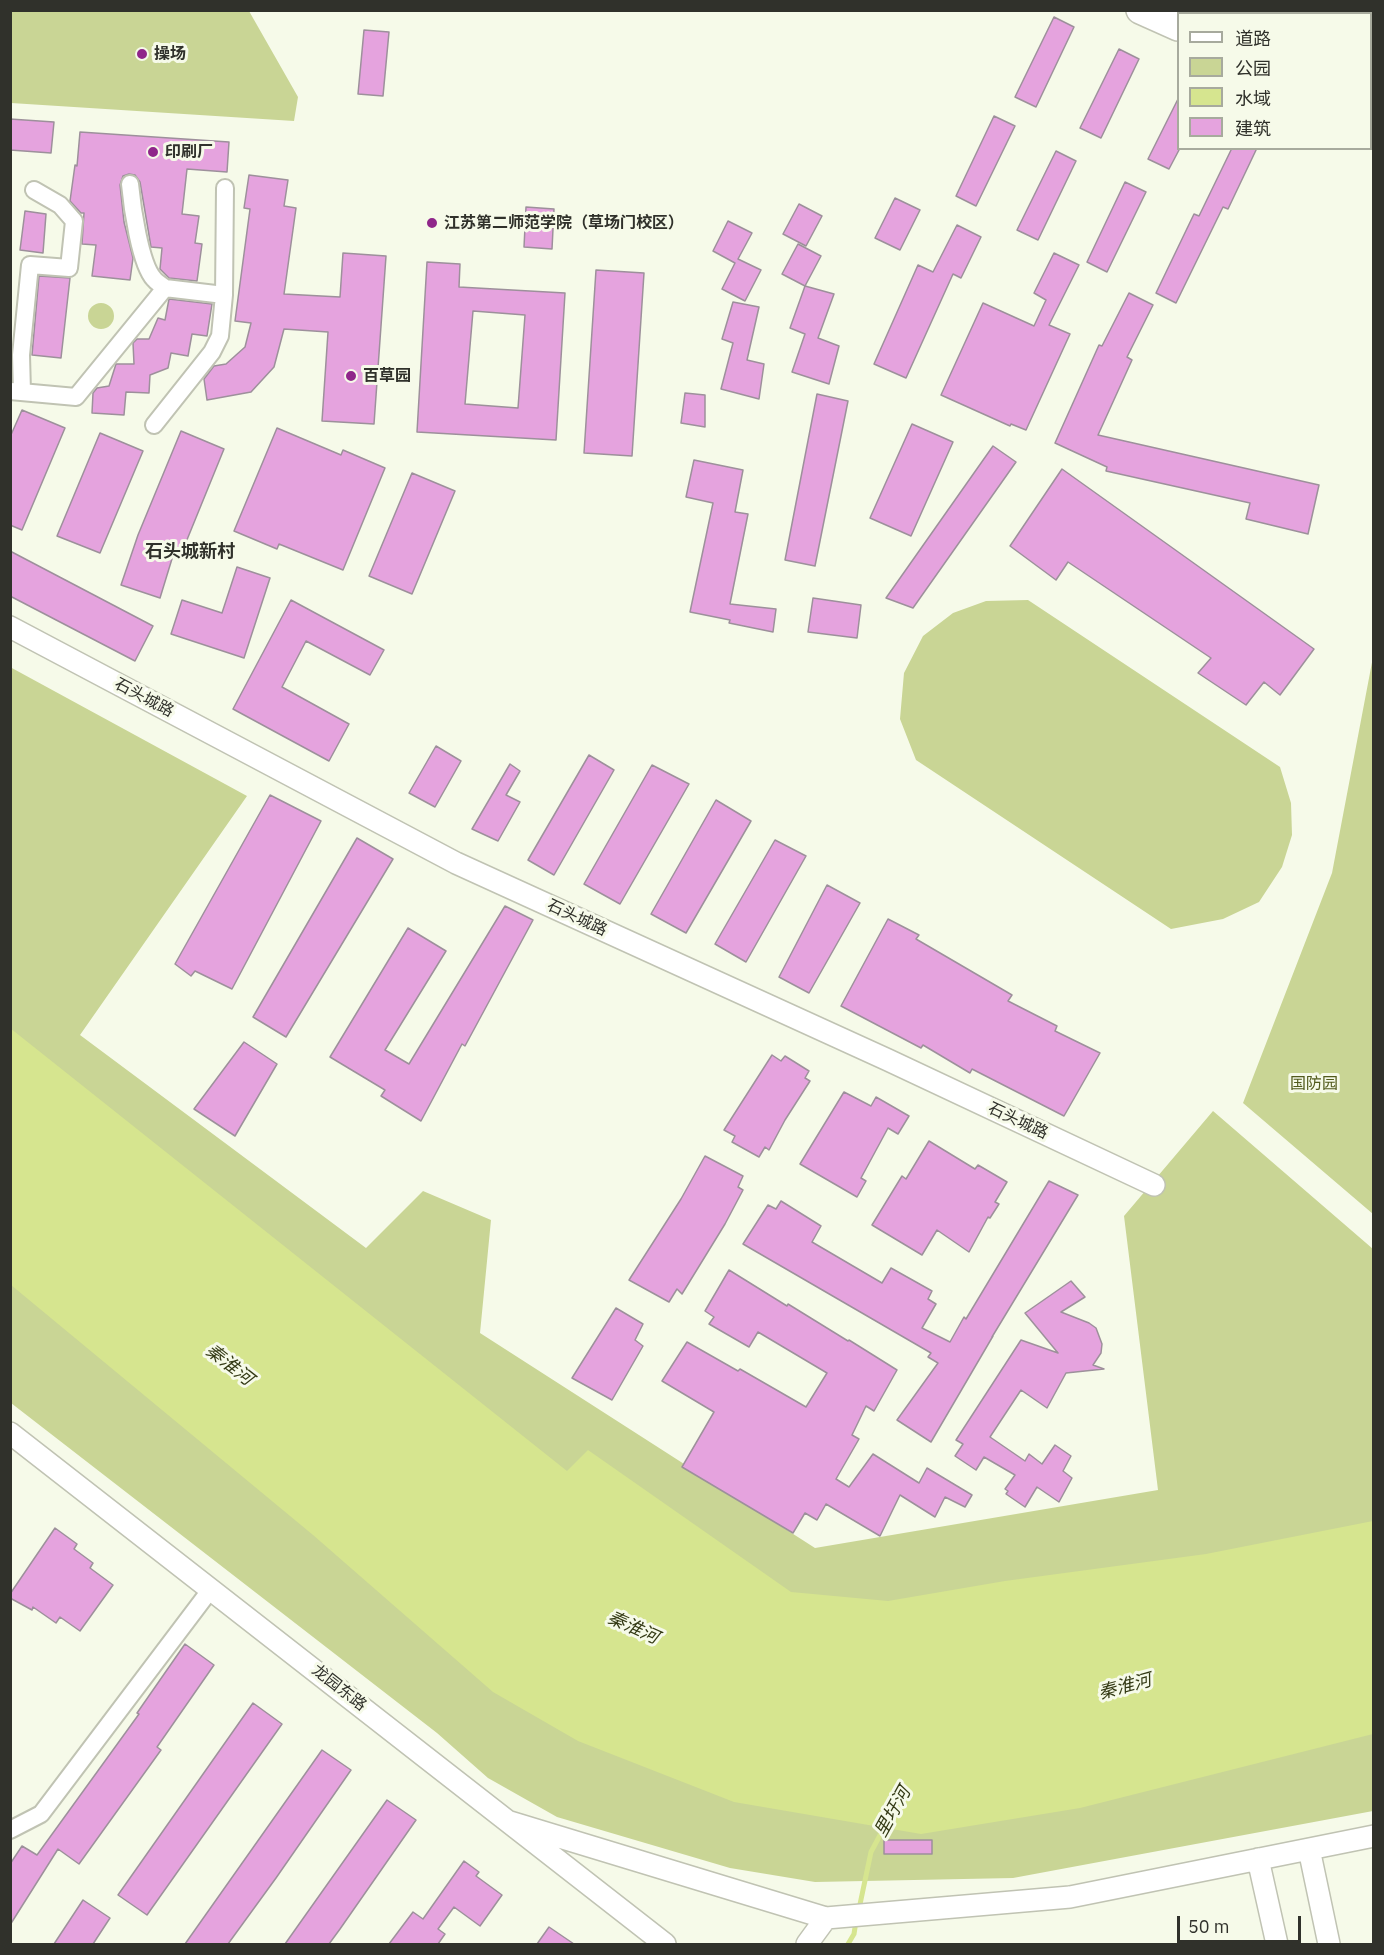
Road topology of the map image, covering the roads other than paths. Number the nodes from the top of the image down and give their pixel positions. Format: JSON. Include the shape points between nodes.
{"nodes":[{"id":1,"x":1140,"y":10,"type":"edge"},
{"id":2,"x":1177,"y":26,"type":"edge"},
{"id":3,"x":130,"y":184,"type":"dead end"},
{"id":4,"x":225,"y":188,"type":"dead end"},
{"id":5,"x":34,"y":190,"type":"dead end"},
{"id":6,"x":165,"y":288,"type":"junction"},
{"id":7,"x":224,"y":295,"type":"junction"},
{"id":8,"x":16,"y":392,"type":"edge"},
{"id":9,"x":154,"y":425,"type":"dead end"},
{"id":10,"x":10,"y":627,"type":"edge"},
{"id":11,"x":1154,"y":1185,"type":"dead end"},
{"id":12,"x":10,"y":1432,"type":"edge"},
{"id":13,"x":211,"y":1589,"type":"junction"},
{"id":14,"x":510,"y":1822,"type":"junction"},
{"id":15,"x":10,"y":1830,"type":"edge"},
{"id":16,"x":1374,"y":1836,"type":"edge"},
{"id":17,"x":1310,"y":1849,"type":"junction"},
{"id":18,"x":1258,"y":1859,"type":"junction"},
{"id":19,"x":826,"y":1918,"type":"junction"},
{"id":20,"x":665,"y":1944,"type":"edge"},
{"id":21,"x":807,"y":1944,"type":"edge"},
{"id":22,"x":1277,"y":1944,"type":"edge"},
{"id":23,"x":1329,"y":1944,"type":"edge"}],
"edges":[{"from":1,"to":2,"type":"main road"},
{"from":3,"to":6,"type":"street","via":[[146,265],[154,280]]},
{"from":4,"to":7,"type":"street"},
{"from":5,"to":8,"type":"street","via":[[60,205],[74,221],[69,268],[30,265]]},
{"from":6,"to":7,"type":"street"},
{"from":6,"to":8,"type":"street","via":[[76,397]]},
{"from":7,"to":9,"type":"street","via":[[220,336],[212,352]]},
{"from":10,"to":11,"type":"street","name":"石头城路","via":[[456,863]]},
{"from":12,"to":13,"type":"street","name":"龙园东路"},
{"from":13,"to":14,"type":"street","name":"龙园东路"},
{"from":13,"to":15,"type":"street","via":[[41,1814]]},
{"from":14,"to":19,"type":"street"},
{"from":14,"to":20,"type":"street","name":"龙园东路"},
{"from":16,"to":17,"type":"street"},
{"from":17,"to":18,"type":"street"},
{"from":17,"to":23,"type":"street"},
{"from":18,"to":19,"type":"street","via":[[1070,1897]]},
{"from":18,"to":22,"type":"street"},
{"from":19,"to":21,"type":"street"}]}
